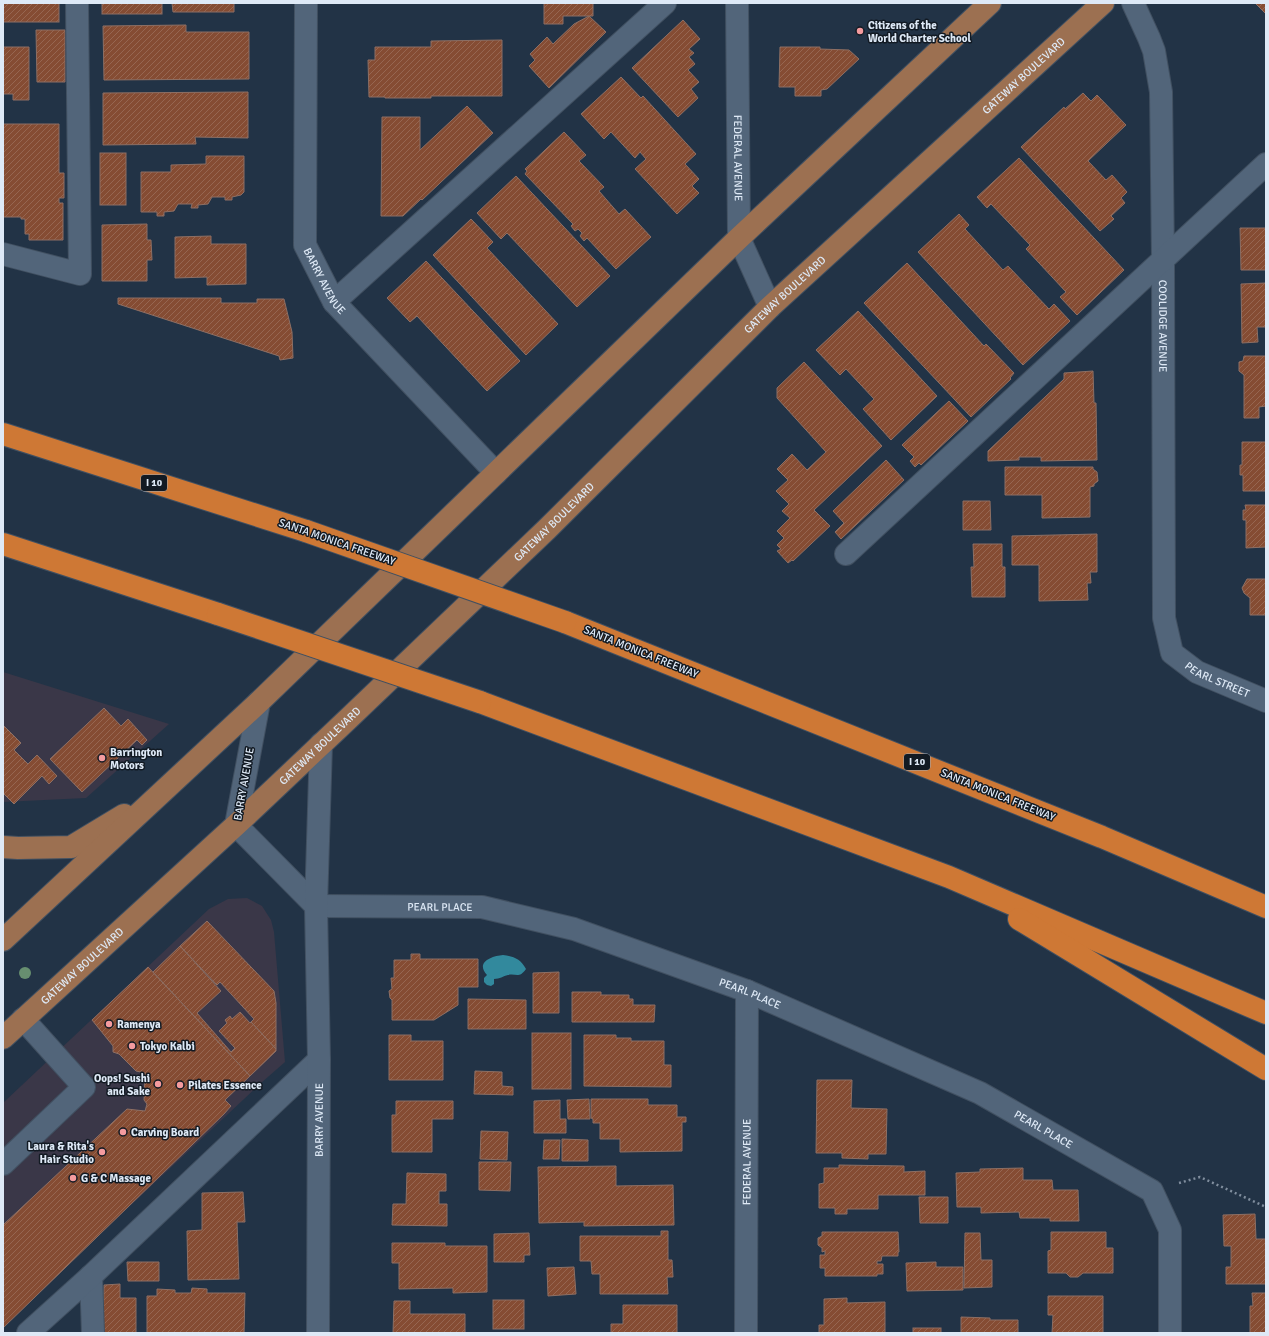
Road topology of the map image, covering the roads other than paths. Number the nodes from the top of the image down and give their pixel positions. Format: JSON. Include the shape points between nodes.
{"nodes":[{"id":1,"x":77,"y":3,"type":"edge"},
{"id":2,"x":306,"y":3,"type":"edge"},
{"id":3,"x":665,"y":3,"type":"edge"},
{"id":4,"x":737,"y":3,"type":"edge"},
{"id":5,"x":990,"y":3,"type":"edge"},
{"id":6,"x":1103,"y":3,"type":"edge"},
{"id":7,"x":1133,"y":3,"type":"edge"},
{"id":8,"x":1266,"y":164,"type":"edge"},
{"id":9,"x":739,"y":238,"type":"junction"},
{"id":10,"x":3,"y":254,"type":"edge"},
{"id":11,"x":1163,"y":260,"type":"junction"},
{"id":12,"x":334,"y":302,"type":"junction"},
{"id":13,"x":770,"y":307,"type":"junction"},
{"id":14,"x":3,"y":434,"type":"edge"},
{"id":15,"x":496,"y":473,"type":"junction"},
{"id":16,"x":3,"y":544,"type":"edge"},
{"id":17,"x":846,"y":554,"type":"dead end"},
{"id":18,"x":1172,"y":653,"type":"joint"},
{"id":19,"x":1266,"y":701,"type":"edge"},
{"id":20,"x":259,"y":702,"type":"junction"},
{"id":21,"x":321,"y":744,"type":"junction"},
{"id":22,"x":161,"y":793,"type":"junction"},
{"id":23,"x":236,"y":825,"type":"junction"},
{"id":24,"x":3,"y":847,"type":"edge"},
{"id":25,"x":949,"y":877,"type":"junction"},
{"id":26,"x":316,"y":906,"type":"junction"},
{"id":27,"x":1266,"y":907,"type":"edge"},
{"id":28,"x":3,"y":940,"type":"edge"},
{"id":29,"x":747,"y":991,"type":"junction"},
{"id":30,"x":1266,"y":1013,"type":"edge"},
{"id":31,"x":23,"y":1019,"type":"junction"},
{"id":32,"x":3,"y":1038,"type":"edge"},
{"id":33,"x":318,"y":1060,"type":"junction"},
{"id":34,"x":1266,"y":1068,"type":"edge"},
{"id":35,"x":3,"y":1164,"type":"edge"},
{"id":36,"x":91,"y":1276,"type":"junction"},
{"id":37,"x":28,"y":1333,"type":"edge"},
{"id":38,"x":93,"y":1333,"type":"edge"},
{"id":39,"x":318,"y":1333,"type":"edge"},
{"id":40,"x":746,"y":1333,"type":"edge"},
{"id":41,"x":1170,"y":1333,"type":"edge"}],
"edges":[{"from":1,"to":10,"type":"street","via":[[80,274]]},
{"from":2,"to":12,"type":"street","name":"BARRY AVENUE","via":[[305,245]]},
{"from":3,"to":12,"type":"street"},
{"from":4,"to":9,"type":"street","name":"FEDERAL AVENUE"},
{"from":5,"to":9,"type":"main road"},
{"from":6,"to":13,"type":"main road","name":"GATEWAY BOULEVARD"},
{"from":7,"to":11,"type":"street","name":"COOLIDGE AVENUE","via":[[1154,52],[1160,92]]},
{"from":8,"to":11,"type":"street"},
{"from":9,"to":13,"type":"street","name":"FEDERAL AVENUE"},
{"from":9,"to":15,"type":"main road"},
{"from":11,"to":17,"type":"street"},
{"from":11,"to":18,"type":"street","name":"COOLIDGE AVENUE","via":[[1164,618]]},
{"from":12,"to":15,"type":"street","name":"BARRY AVENUE"},
{"from":13,"to":21,"type":"main road","name":"GATEWAY BOULEVARD","via":[[547,528]]},
{"from":14,"to":27,"type":"highway","name":"SANTA MONICA FREEWAY","number":"I 10","bridge":true,"via":[[306,531],[565,622],[1102,837]]},
{"from":15,"to":20,"type":"main road"},
{"from":16,"to":25,"type":"highway","bridge":true,"via":[[480,702]]},
{"from":18,"to":19,"type":"street","name":"PEARL STREET","via":[[1197,672]]},
{"from":20,"to":22,"type":"main road"},
{"from":20,"to":23,"type":"street","name":"BARRY AVENUE"},
{"from":21,"to":23,"type":"main road","name":"GATEWAY BOULEVARD"},
{"from":21,"to":26,"type":"street","name":"BARRY AVENUE"},
{"from":22,"to":24,"type":"main road","via":[[71,847]]},
{"from":22,"to":28,"type":"main road"},
{"from":23,"to":26,"type":"street","name":"BARRY AVENUE"},
{"from":23,"to":31,"type":"main road","name":"GATEWAY BOULEVARD"},
{"from":25,"to":30,"type":"highway"},
{"from":25,"to":34,"type":"highway"},
{"from":26,"to":29,"type":"street","name":"PEARL PLACE","via":[[482,907],[574,929]]},
{"from":26,"to":33,"type":"street","name":"BARRY AVENUE"},
{"from":29,"to":40,"type":"street","name":"FEDERAL AVENUE"},
{"from":29,"to":41,"type":"street","name":"PEARL PLACE","via":[[980,1093],[1152,1191],[1170,1230]]},
{"from":31,"to":32,"type":"main road","name":"GATEWAY BOULEVARD"},
{"from":31,"to":35,"type":"street","via":[[84,1087]]},
{"from":33,"to":36,"type":"street"},
{"from":33,"to":39,"type":"street","name":"BARRY AVENUE"},
{"from":36,"to":37,"type":"street"},
{"from":36,"to":38,"type":"street"}]}
